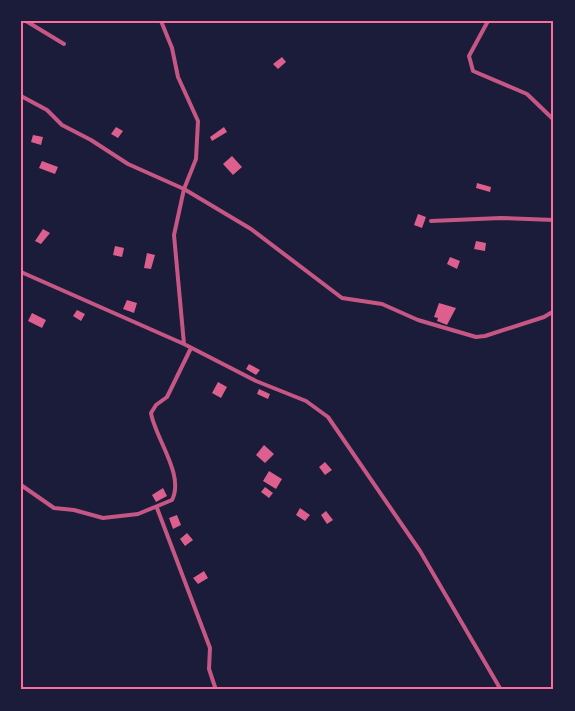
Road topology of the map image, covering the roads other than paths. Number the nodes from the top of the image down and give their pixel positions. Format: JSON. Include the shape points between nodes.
{"nodes":[{"id":1,"x":26,"y":21,"type":"edge"},
{"id":2,"x":161,"y":21,"type":"edge"},
{"id":3,"x":488,"y":21,"type":"edge"},
{"id":4,"x":64,"y":44,"type":"dead end"},
{"id":5,"x":21,"y":96,"type":"edge"},
{"id":6,"x":554,"y":120,"type":"edge"},
{"id":7,"x":184,"y":189,"type":"junction"},
{"id":8,"x":554,"y":220,"type":"edge"},
{"id":9,"x":431,"y":221,"type":"dead end"},
{"id":10,"x":21,"y":272,"type":"edge"},
{"id":11,"x":554,"y":311,"type":"edge"},
{"id":12,"x":184,"y":344,"type":"junction"},
{"id":13,"x":191,"y":348,"type":"junction"},
{"id":14,"x":21,"y":486,"type":"edge"},
{"id":15,"x":157,"y":508,"type":"junction"},
{"id":16,"x":216,"y":690,"type":"edge"},
{"id":17,"x":501,"y":690,"type":"edge"}],
"edges":[{"from":1,"to":4,"type":"street"},
{"from":2,"to":7,"type":"street","via":[[172,48],[178,77],[198,122],[196,159]]},
{"from":3,"to":6,"type":"street","via":[[469,56],[473,71],[527,94]]},
{"from":5,"to":7,"type":"street","via":[[128,164]]},
{"from":7,"to":11,"type":"street","via":[[251,229],[347,300],[382,304],[418,320],[476,337],[544,317]]},
{"from":7,"to":12,"type":"street","via":[[174,247]]},
{"from":8,"to":9,"type":"street"},
{"from":10,"to":12,"type":"street"},
{"from":12,"to":13,"type":"street"},
{"from":13,"to":15,"type":"street","via":[[167,398],[151,413],[174,472],[173,499]]},
{"from":13,"to":17,"type":"street","via":[[306,402],[328,417],[420,551]]},
{"from":14,"to":15,"type":"street","via":[[54,508],[102,518],[138,514]]},
{"from":15,"to":16,"type":"street","via":[[210,648],[209,669]]}]}
